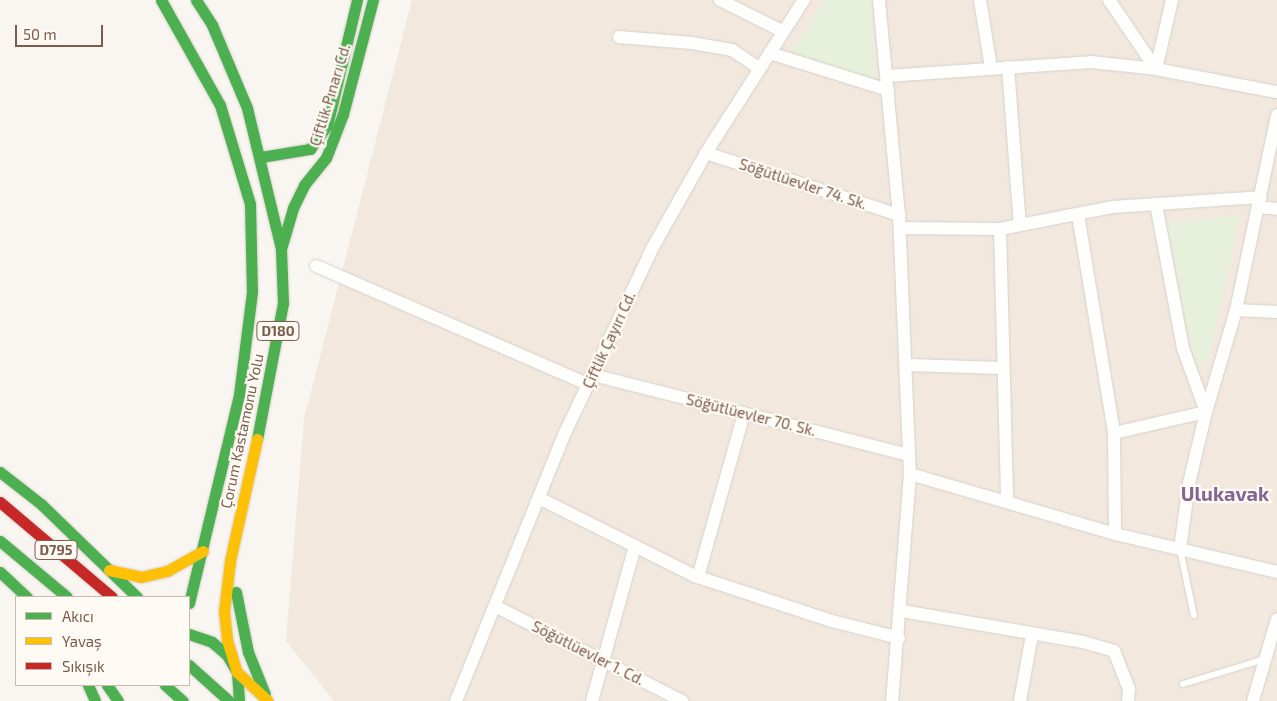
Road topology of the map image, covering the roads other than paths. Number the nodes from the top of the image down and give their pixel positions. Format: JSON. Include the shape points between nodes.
{"nodes":[{"id":1,"x":149,"y":0,"type":"edge"},
{"id":2,"x":161,"y":0,"type":"edge"},
{"id":3,"x":196,"y":0,"type":"edge"},
{"id":4,"x":357,"y":0,"type":"edge"},
{"id":5,"x":373,"y":0,"type":"edge"},
{"id":6,"x":720,"y":0,"type":"edge"},
{"id":7,"x":804,"y":0,"type":"edge"},
{"id":8,"x":879,"y":0,"type":"edge"},
{"id":9,"x":980,"y":0,"type":"edge"},
{"id":10,"x":1109,"y":0,"type":"edge"},
{"id":11,"x":1172,"y":0,"type":"edge"},
{"id":12,"x":782,"y":31,"type":"junction"},
{"id":13,"x":619,"y":37,"type":"dead end"},
{"id":14,"x":189,"y":48,"type":"junction"},
{"id":15,"x":770,"y":53,"type":"junction"},
{"id":16,"x":1008,"y":66,"type":"junction"},
{"id":17,"x":759,"y":68,"type":"junction"},
{"id":18,"x":991,"y":68,"type":"junction"},
{"id":19,"x":1156,"y":69,"type":"junction"},
{"id":20,"x":887,"y":76,"type":"junction"},
{"id":21,"x":888,"y":90,"type":"junction"},
{"id":22,"x":1277,"y":92,"type":"edge"},
{"id":23,"x":1277,"y":115,"type":"edge"},
{"id":24,"x":706,"y":154,"type":"junction"},
{"id":25,"x":261,"y":157,"type":"junction"},
{"id":26,"x":1260,"y":202,"type":"junction"},
{"id":27,"x":1156,"y":204,"type":"junction"},
{"id":28,"x":1277,"y":209,"type":"edge"},
{"id":29,"x":1078,"y":215,"type":"junction"},
{"id":30,"x":900,"y":222,"type":"junction"},
{"id":31,"x":1020,"y":225,"type":"junction"},
{"id":32,"x":1000,"y":229,"type":"junction"},
{"id":33,"x":281,"y":249,"type":"junction"},
{"id":34,"x":316,"y":266,"type":"dead end"},
{"id":35,"x":1236,"y":310,"type":"junction"},
{"id":36,"x":1277,"y":312,"type":"edge"},
{"id":37,"x":906,"y":365,"type":"junction"},
{"id":38,"x":1002,"y":368,"type":"junction"},
{"id":39,"x":590,"y":380,"type":"junction"},
{"id":40,"x":1206,"y":412,"type":"junction"},
{"id":41,"x":744,"y":413,"type":"junction"},
{"id":42,"x":1114,"y":433,"type":"junction"},
{"id":43,"x":909,"y":454,"type":"junction"},
{"id":44,"x":0,"y":472,"type":"edge"},
{"id":45,"x":910,"y":474,"type":"junction"},
{"id":46,"x":539,"y":498,"type":"junction"},
{"id":47,"x":0,"y":502,"type":"edge"},
{"id":48,"x":1007,"y":502,"type":"junction"},
{"id":49,"x":1115,"y":534,"type":"junction"},
{"id":50,"x":0,"y":541,"type":"edge"},
{"id":51,"x":635,"y":546,"type":"junction"},
{"id":52,"x":1180,"y":549,"type":"junction"},
{"id":53,"x":203,"y":551,"type":"junction"},
{"id":54,"x":230,"y":561,"type":"junction"},
{"id":55,"x":108,"y":570,"type":"junction"},
{"id":56,"x":0,"y":572,"type":"edge"},
{"id":57,"x":1277,"y":572,"type":"edge"},
{"id":58,"x":698,"y":577,"type":"junction"},
{"id":59,"x":26,"y":596,"type":"edge"},
{"id":60,"x":66,"y":596,"type":"edge"},
{"id":61,"x":111,"y":596,"type":"edge"},
{"id":62,"x":136,"y":596,"type":"edge"},
{"id":63,"x":190,"y":599,"type":"edge"},
{"id":64,"x":495,"y":606,"type":"junction"},
{"id":65,"x":902,"y":611,"type":"junction"},
{"id":66,"x":1194,"y":616,"type":"dead end"},
{"id":67,"x":1277,"y":619,"type":"edge"},
{"id":68,"x":190,"y":634,"type":"edge"},
{"id":69,"x":1032,"y":635,"type":"junction"},
{"id":70,"x":899,"y":638,"type":"junction"},
{"id":71,"x":1273,"y":644,"type":"edge"},
{"id":72,"x":1265,"y":659,"type":"junction"},
{"id":73,"x":604,"y":661,"type":"junction"},
{"id":74,"x":190,"y":666,"type":"edge"},
{"id":75,"x":237,"y":672,"type":"junction"},
{"id":76,"x":1183,"y":684,"type":"dead end"},
{"id":77,"x":88,"y":686,"type":"edge"},
{"id":78,"x":108,"y":686,"type":"edge"},
{"id":79,"x":121,"y":686,"type":"edge"},
{"id":80,"x":166,"y":686,"type":"edge"},
{"id":81,"x":95,"y":701,"type":"edge"},
{"id":82,"x":118,"y":701,"type":"edge"},
{"id":83,"x":122,"y":701,"type":"edge"},
{"id":84,"x":183,"y":701,"type":"edge"},
{"id":85,"x":230,"y":701,"type":"edge"},
{"id":86,"x":239,"y":701,"type":"edge"},
{"id":87,"x":268,"y":701,"type":"edge"},
{"id":88,"x":456,"y":701,"type":"edge"},
{"id":89,"x":592,"y":701,"type":"edge"},
{"id":90,"x":682,"y":701,"type":"edge"},
{"id":91,"x":892,"y":701,"type":"edge"},
{"id":92,"x":1020,"y":701,"type":"edge"},
{"id":93,"x":1128,"y":701,"type":"edge"},
{"id":94,"x":1253,"y":701,"type":"edge"}],
"edges":[{"from":1,"to":14,"type":"main road"},
{"from":2,"to":14,"type":"main road","name":"Çorum Kastamonu Yolu","number":"D180"},
{"from":3,"to":25,"type":"main road","name":"Çorum Kastamonu Yolu","number":"D180","via":[[212,24],[248,108]]},
{"from":4,"to":25,"type":"main road","name":"Çiftlik Pınarı Cd.","via":[[327,126],[310,149],[286,156]]},
{"from":5,"to":33,"type":"main road","name":"Çiftlik Pınarı Cd.","via":[[343,114],[326,158],[304,185],[293,208]]},
{"from":6,"to":12,"type":"street"},
{"from":7,"to":12,"type":"street","name":"Çiftlik Çayırı Cd."},
{"from":8,"to":20,"type":"street"},
{"from":9,"to":18,"type":"street"},
{"from":10,"to":19,"type":"street"},
{"from":11,"to":19,"type":"street"},
{"from":12,"to":15,"type":"street","name":"Çiftlik Çayırı Cd."},
{"from":13,"to":17,"type":"street","via":[[732,50]]},
{"from":14,"to":53,"type":"main road","name":"Çorum Kastamonu Yolu","number":"D180","via":[[220,105],[250,204],[252,292],[239,395]]},
{"from":15,"to":17,"type":"street","name":"Çiftlik Çayırı Cd."},
{"from":15,"to":21,"type":"street"},
{"from":16,"to":18,"type":"street"},
{"from":16,"to":19,"type":"street","via":[[1091,62]]},
{"from":16,"to":31,"type":"street"},
{"from":17,"to":24,"type":"street","name":"Çiftlik Çayırı Cd."},
{"from":18,"to":20,"type":"street"},
{"from":19,"to":22,"type":"street"},
{"from":20,"to":21,"type":"street"},
{"from":21,"to":30,"type":"street"},
{"from":23,"to":26,"type":"street"},
{"from":24,"to":30,"type":"street","name":"Söğütlüevler 74. Sk."},
{"from":24,"to":39,"type":"street","name":"Çiftlik Çayırı Cd.","via":[[653,247]]},
{"from":25,"to":33,"type":"main road","name":"Çorum Kastamonu Yolu","number":"D180"},
{"from":26,"to":27,"type":"street","name":"Söğütlüevler 74. Sk."},
{"from":26,"to":28,"type":"street","name":"Söğütlüevler 74. Sk."},
{"from":26,"to":35,"type":"street"},
{"from":27,"to":29,"type":"street","name":"Söğütlüevler 74. Sk.","via":[[1112,207]]},
{"from":27,"to":40,"type":"street","via":[[1183,348]]},
{"from":29,"to":31,"type":"street","name":"Söğütlüevler 74. Sk."},
{"from":29,"to":42,"type":"street"},
{"from":30,"to":32,"type":"street","name":"Söğütlüevler 74. Sk."},
{"from":30,"to":37,"type":"street"},
{"from":31,"to":32,"type":"street","name":"Söğütlüevler 74. Sk."},
{"from":32,"to":38,"type":"street"},
{"from":33,"to":54,"type":"main road","name":"Çorum Kastamonu Yolu","number":"D180","via":[[283,302]]},
{"from":34,"to":39,"type":"street","name":"Söğütlüevler 70. Sk."},
{"from":35,"to":36,"type":"street"},
{"from":35,"to":40,"type":"street"},
{"from":37,"to":38,"type":"street"},
{"from":37,"to":43,"type":"street"},
{"from":38,"to":48,"type":"street"},
{"from":39,"to":41,"type":"street","name":"Söğütlüevler 70. Sk."},
{"from":39,"to":46,"type":"street","name":"Çiftlik Çayırı Cd."},
{"from":40,"to":42,"type":"street"},
{"from":40,"to":52,"type":"street","via":[[1189,483]]},
{"from":41,"to":43,"type":"street","name":"Söğütlüevler 70. Sk."},
{"from":41,"to":58,"type":"street"},
{"from":42,"to":49,"type":"street"},
{"from":43,"to":45,"type":"street"},
{"from":44,"to":55,"type":"main road","via":[[41,504]]},
{"from":45,"to":48,"type":"street"},
{"from":45,"to":65,"type":"street"},
{"from":46,"to":51,"type":"street"},
{"from":46,"to":64,"type":"street","name":"Çiftlik Çayırı Cd."},
{"from":47,"to":61,"type":"main road","number":"D795"},
{"from":48,"to":49,"type":"street"},
{"from":49,"to":52,"type":"street"},
{"from":50,"to":60,"type":"main road","number":"D795"},
{"from":51,"to":58,"type":"street"},
{"from":51,"to":73,"type":"street"},
{"from":52,"to":57,"type":"street"},
{"from":52,"to":66,"type":"lane"},
{"from":53,"to":55,"type":"main road","via":[[167,571],[141,577]]},
{"from":53,"to":63,"type":"main road","name":"Çorum Kastamonu Yolu","number":"D180"},
{"from":54,"to":75,"type":"main road","name":"Çorum Kastamonu Yolu","number":"D180","via":[[224,611],[226,640]]},
{"from":54,"to":87,"type":"main road","via":[[248,652]]},
{"from":55,"to":62,"type":"main road"},
{"from":56,"to":59,"type":"main road"},
{"from":58,"to":70,"type":"street","via":[[832,621]]},
{"from":64,"to":73,"type":"street","name":"Söğütlüevler 1. Cd."},
{"from":64,"to":88,"type":"street","name":"Çiftlik Çayırı Cd."},
{"from":65,"to":69,"type":"street"},
{"from":65,"to":70,"type":"street"},
{"from":67,"to":71,"type":"street"},
{"from":68,"to":75,"type":"main road","via":[[212,642],[227,655]]},
{"from":69,"to":92,"type":"street"},
{"from":69,"to":93,"type":"street","via":[[1083,642],[1114,651],[1129,689]]},
{"from":70,"to":91,"type":"street"},
{"from":71,"to":72,"type":"street"},
{"from":72,"to":76,"type":"lane"},
{"from":72,"to":94,"type":"street"},
{"from":73,"to":89,"type":"street"},
{"from":73,"to":90,"type":"street","name":"Söğütlüevler 1. Cd."},
{"from":74,"to":85,"type":"main road"},
{"from":75,"to":86,"type":"main road"},
{"from":75,"to":87,"type":"main road"},
{"from":77,"to":81,"type":"main road"},
{"from":78,"to":82,"type":"main road"},
{"from":79,"to":83,"type":"main road"},
{"from":80,"to":84,"type":"main road"}]}
